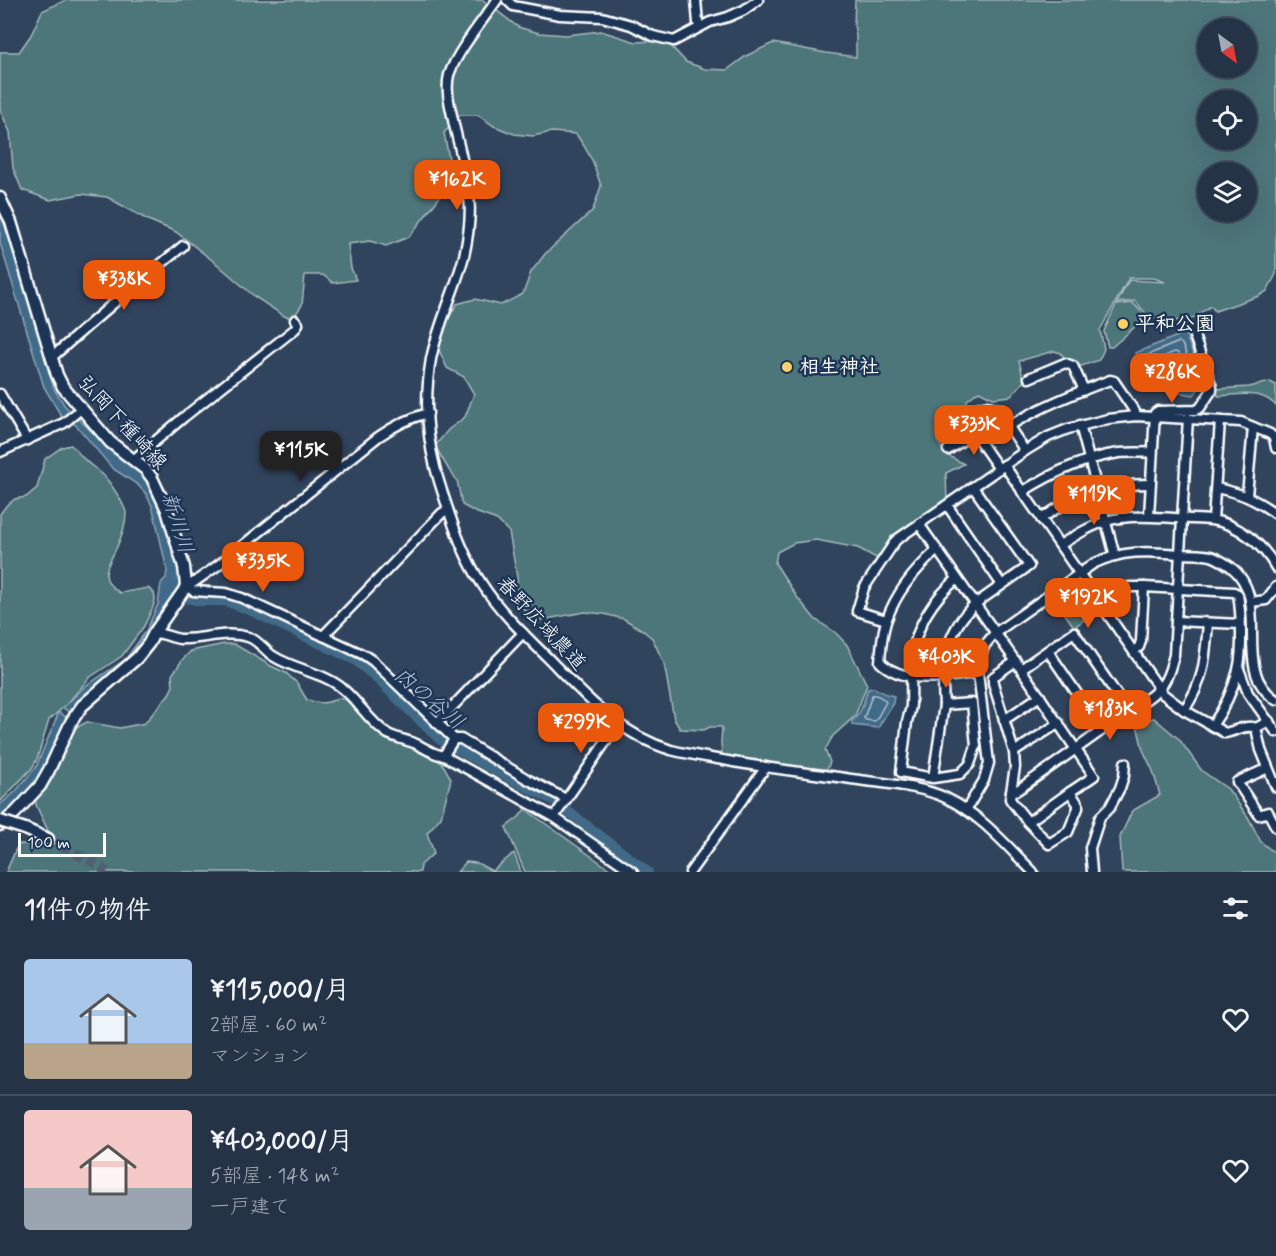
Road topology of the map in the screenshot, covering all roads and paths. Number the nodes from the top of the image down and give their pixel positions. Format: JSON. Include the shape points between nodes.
{"nodes":[{"id":1,"x":497,"y":0,"type":"edge"},
{"id":2,"x":507,"y":0,"type":"edge"},
{"id":3,"x":696,"y":0,"type":"edge"},
{"id":4,"x":758,"y":0,"type":"edge"},
{"id":5,"x":700,"y":27,"type":"junction"},
{"id":6,"x":0,"y":198,"type":"edge"},
{"id":7,"x":183,"y":246,"type":"dead end"},
{"id":8,"x":295,"y":320,"type":"dead end"},
{"id":9,"x":1192,"y":330,"type":"dead end"},
{"id":10,"x":51,"y":358,"type":"junction"},
{"id":11,"x":1029,"y":378,"type":"dead end"},
{"id":12,"x":1084,"y":390,"type":"junction"},
{"id":13,"x":0,"y":394,"type":"edge"},
{"id":14,"x":80,"y":410,"type":"junction"},
{"id":15,"x":428,"y":412,"type":"junction"},
{"id":16,"x":1136,"y":416,"type":"junction"},
{"id":17,"x":1155,"y":417,"type":"junction"},
{"id":18,"x":1188,"y":418,"type":"junction"},
{"id":19,"x":1220,"y":421,"type":"junction"},
{"id":20,"x":1080,"y":425,"type":"junction"},
{"id":21,"x":1009,"y":426,"type":"junction"},
{"id":22,"x":1253,"y":427,"type":"junction"},
{"id":23,"x":974,"y":433,"type":"junction"},
{"id":24,"x":27,"y":440,"type":"junction"},
{"id":25,"x":1276,"y":448,"type":"edge"},
{"id":26,"x":948,"y":450,"type":"dead end"},
{"id":27,"x":1025,"y":451,"type":"junction"},
{"id":28,"x":0,"y":452,"type":"edge"},
{"id":29,"x":1152,"y":453,"type":"junction"},
{"id":30,"x":1090,"y":459,"type":"junction"},
{"id":31,"x":133,"y":460,"type":"junction"},
{"id":32,"x":1001,"y":467,"type":"junction"},
{"id":33,"x":1150,"y":484,"type":"junction"},
{"id":34,"x":973,"y":487,"type":"junction"},
{"id":35,"x":1216,"y":488,"type":"junction"},
{"id":36,"x":1098,"y":489,"type":"junction"},
{"id":37,"x":1022,"y":492,"type":"junction"},
{"id":38,"x":1247,"y":496,"type":"junction"},
{"id":39,"x":947,"y":506,"type":"junction"},
{"id":40,"x":448,"y":510,"type":"junction"},
{"id":41,"x":1276,"y":514,"type":"edge"},
{"id":42,"x":1149,"y":516,"type":"junction"},
{"id":43,"x":1041,"y":519,"type":"junction"},
{"id":44,"x":1181,"y":519,"type":"junction"},
{"id":45,"x":1213,"y":520,"type":"junction"},
{"id":46,"x":1106,"y":521,"type":"junction"},
{"id":47,"x":919,"y":524,"type":"junction"},
{"id":48,"x":1060,"y":545,"type":"junction"},
{"id":49,"x":938,"y":550,"type":"junction"},
{"id":50,"x":1180,"y":554,"type":"junction"},
{"id":51,"x":1115,"y":556,"type":"junction"},
{"id":52,"x":1276,"y":568,"type":"edge"},
{"id":53,"x":1080,"y":574,"type":"junction"},
{"id":54,"x":957,"y":579,"type":"junction"},
{"id":55,"x":1002,"y":585,"type":"junction"},
{"id":56,"x":185,"y":587,"type":"junction"},
{"id":57,"x":1144,"y":587,"type":"junction"},
{"id":58,"x":1276,"y":587,"type":"edge"},
{"id":59,"x":1177,"y":589,"type":"junction"},
{"id":60,"x":1100,"y":602,"type":"junction"},
{"id":61,"x":1251,"y":602,"type":"junction"},
{"id":62,"x":975,"y":604,"type":"junction"},
{"id":63,"x":886,"y":620,"type":"junction"},
{"id":64,"x":1176,"y":621,"type":"junction"},
{"id":65,"x":1208,"y":623,"type":"junction"},
{"id":66,"x":1240,"y":624,"type":"junction"},
{"id":67,"x":154,"y":633,"type":"junction"},
{"id":68,"x":523,"y":633,"type":"junction"},
{"id":69,"x":995,"y":633,"type":"junction"},
{"id":70,"x":323,"y":636,"type":"junction"},
{"id":71,"x":1048,"y":651,"type":"junction"},
{"id":72,"x":1134,"y":651,"type":"junction"},
{"id":73,"x":1018,"y":665,"type":"junction"},
{"id":74,"x":1239,"y":669,"type":"junction"},
{"id":75,"x":978,"y":673,"type":"junction"},
{"id":76,"x":944,"y":676,"type":"junction"},
{"id":77,"x":912,"y":678,"type":"junction"},
{"id":78,"x":1159,"y":688,"type":"junction"},
{"id":79,"x":1040,"y":696,"type":"junction"},
{"id":80,"x":1276,"y":700,"type":"edge"},
{"id":81,"x":944,"y":705,"type":"junction"},
{"id":82,"x":1184,"y":710,"type":"junction"},
{"id":83,"x":1128,"y":711,"type":"junction"},
{"id":84,"x":1004,"y":720,"type":"junction"},
{"id":85,"x":1269,"y":721,"type":"junction"},
{"id":86,"x":437,"y":723,"type":"junction"},
{"id":87,"x":1059,"y":723,"type":"junction"},
{"id":88,"x":618,"y":724,"type":"junction"},
{"id":89,"x":1212,"y":726,"type":"junction"},
{"id":90,"x":1256,"y":728,"type":"junction"},
{"id":91,"x":1102,"y":730,"type":"junction"},
{"id":92,"x":1276,"y":732,"type":"edge"},
{"id":93,"x":454,"y":741,"type":"junction"},
{"id":94,"x":1076,"y":749,"type":"junction"},
{"id":95,"x":1014,"y":752,"type":"junction"},
{"id":96,"x":446,"y":754,"type":"junction"},
{"id":97,"x":1125,"y":763,"type":"dead end"},
{"id":98,"x":766,"y":767,"type":"junction"},
{"id":99,"x":1268,"y":768,"type":"junction"},
{"id":100,"x":933,"y":778,"type":"junction"},
{"id":101,"x":1276,"y":787,"type":"edge"},
{"id":102,"x":1011,"y":792,"type":"junction"},
{"id":103,"x":1070,"y":792,"type":"junction"},
{"id":104,"x":565,"y":800,"type":"junction"},
{"id":105,"x":966,"y":810,"type":"junction"},
{"id":106,"x":1272,"y":810,"type":"edge"},
{"id":107,"x":555,"y":816,"type":"junction"},
{"id":108,"x":1028,"y":822,"type":"junction"},
{"id":109,"x":0,"y":823,"type":"edge"},
{"id":110,"x":1276,"y":827,"type":"edge"},
{"id":111,"x":48,"y":839,"type":"tunnel mouth"},
{"id":112,"x":633,"y":872,"type":"edge"},
{"id":113,"x":690,"y":872,"type":"edge"},
{"id":114,"x":1033,"y":872,"type":"edge"},
{"id":115,"x":1092,"y":872,"type":"edge"}],
"edges":[{"from":1,"to":15,"type":"street","name":"春野広域農道","via":[[461,51],[448,79],[470,210],[464,258],[431,360]]},
{"from":2,"to":5,"type":"street","via":[[513,6],[560,15],[602,17],[674,41]]},
{"from":3,"to":5,"type":"street"},
{"from":4,"to":5,"type":"street","via":[[744,10]]},
{"from":6,"to":10,"type":"main road","name":"弘岡下種崎線","via":[[11,222]]},
{"from":7,"to":10,"type":"street"},
{"from":8,"to":31,"type":"street","via":[[295,329]]},
{"from":9,"to":17,"type":"street","via":[[1212,390],[1196,410],[1158,411]]},
{"from":10,"to":14,"type":"main road","name":"弘岡下種崎線","via":[[63,387]]},
{"from":11,"to":12,"type":"street","via":[[1065,363],[1073,366]]},
{"from":12,"to":16,"type":"street","via":[[1114,381]]},
{"from":12,"to":21,"type":"street"},
{"from":13,"to":24,"type":"street"},
{"from":14,"to":24,"type":"street","via":[[64,423]]},
{"from":14,"to":31,"type":"main road","name":"弘岡下種崎線"},
{"from":15,"to":40,"type":"street","name":"春野広域農道","via":[[435,466]]},
{"from":15,"to":56,"type":"street","via":[[378,437],[217,566]]},
{"from":16,"to":17,"type":"street"},
{"from":16,"to":20,"type":"street"},
{"from":17,"to":18,"type":"street"},
{"from":17,"to":29,"type":"street"},
{"from":18,"to":19,"type":"street"},
{"from":18,"to":44,"type":"street"},
{"from":19,"to":22,"type":"street"},
{"from":19,"to":35,"type":"street"},
{"from":20,"to":27,"type":"street"},
{"from":20,"to":30,"type":"street"},
{"from":21,"to":23,"type":"street","via":[[998,410],[983,405],[966,421]]},
{"from":21,"to":27,"type":"street"},
{"from":22,"to":25,"type":"street","via":[[1270,434]]},
{"from":22,"to":38,"type":"street"},
{"from":23,"to":26,"type":"street"},
{"from":23,"to":32,"type":"street"},
{"from":24,"to":28,"type":"street"},
{"from":27,"to":32,"type":"street"},
{"from":29,"to":30,"type":"street","via":[[1119,453]]},
{"from":29,"to":33,"type":"street"},
{"from":30,"to":36,"type":"street"},
{"from":30,"to":37,"type":"street","via":[[1048,476]]},
{"from":31,"to":56,"type":"main road","name":"弘岡下種崎線","via":[[152,478],[167,510],[184,567]]},
{"from":32,"to":34,"type":"street"},
{"from":32,"to":37,"type":"street"},
{"from":33,"to":36,"type":"street"},
{"from":33,"to":42,"type":"street"},
{"from":34,"to":39,"type":"street"},
{"from":34,"to":55,"type":"street","via":[[1029,567]]},
{"from":35,"to":38,"type":"street"},
{"from":35,"to":45,"type":"street"},
{"from":36,"to":43,"type":"street","via":[[1074,498]]},
{"from":36,"to":46,"type":"street"},
{"from":37,"to":43,"type":"street"},
{"from":38,"to":41,"type":"street"},
{"from":39,"to":47,"type":"street"},
{"from":39,"to":55,"type":"street"},
{"from":40,"to":68,"type":"street","name":"春野広域農道","via":[[455,533],[481,583]]},
{"from":40,"to":70,"type":"street"},
{"from":42,"to":44,"type":"street"},
{"from":42,"to":46,"type":"street"},
{"from":43,"to":48,"type":"street"},
{"from":44,"to":45,"type":"street"},
{"from":44,"to":50,"type":"street"},
{"from":45,"to":52,"type":"street","via":[[1246,535],[1261,547]]},
{"from":46,"to":48,"type":"street"},
{"from":46,"to":51,"type":"street"},
{"from":47,"to":49,"type":"street"},
{"from":47,"to":63,"type":"street","via":[[896,540],[864,588],[857,611]]},
{"from":48,"to":53,"type":"street"},
{"from":49,"to":54,"type":"street"},
{"from":49,"to":63,"type":"street","via":[[911,577]]},
{"from":50,"to":51,"type":"street","via":[[1144,551]]},
{"from":50,"to":59,"type":"street"},
{"from":50,"to":61,"type":"street","via":[[1211,556],[1224,562],[1237,572]]},
{"from":51,"to":53,"type":"street"},
{"from":53,"to":60,"type":"street"},
{"from":53,"to":69,"type":"street"},
{"from":54,"to":62,"type":"street"},
{"from":54,"to":77,"type":"street","via":[[932,605],[921,624],[912,658]]},
{"from":55,"to":62,"type":"street"},
{"from":56,"to":67,"type":"main road"},
{"from":56,"to":70,"type":"street","via":[[242,598]]},
{"from":57,"to":59,"type":"street"},
{"from":57,"to":60,"type":"street","via":[[1129,587]]},
{"from":57,"to":72,"type":"street","via":[[1142,641]]},
{"from":58,"to":61,"type":"street","via":[[1266,600]]},
{"from":59,"to":64,"type":"street"},
{"from":59,"to":66,"type":"street","via":[[1238,594]]},
{"from":60,"to":72,"type":"street"},
{"from":61,"to":80,"type":"street","via":[[1252,665],[1260,684]]},
{"from":62,"to":69,"type":"street"},
{"from":62,"to":76,"type":"street","via":[[949,643]]},
{"from":63,"to":77,"type":"street","via":[[880,662]]},
{"from":64,"to":65,"type":"street"},
{"from":64,"to":78,"type":"street","via":[[1170,671]]},
{"from":65,"to":66,"type":"street"},
{"from":65,"to":82,"type":"street","via":[[1200,682]]},
{"from":66,"to":74,"type":"street"},
{"from":67,"to":96,"type":"street","via":[[177,639],[231,634],[251,638],[274,657],[342,687],[388,734],[437,755]]},
{"from":67,"to":109,"type":"main road","via":[[137,658],[82,706],[40,786]]},
{"from":68,"to":86,"type":"street"},
{"from":68,"to":88,"type":"street","name":"春野広域農道"},
{"from":69,"to":73,"type":"street"},
{"from":69,"to":75,"type":"street","via":[[985,645]]},
{"from":70,"to":86,"type":"street","via":[[373,661]]},
{"from":71,"to":73,"type":"street"},
{"from":71,"to":83,"type":"street","via":[[1074,632]]},
{"from":71,"to":91,"type":"street"},
{"from":72,"to":78,"type":"street"},
{"from":73,"to":79,"type":"street"},
{"from":73,"to":84,"type":"street","via":[[993,677]]},
{"from":74,"to":85,"type":"street","via":[[1248,693]]},
{"from":74,"to":89,"type":"street","via":[[1225,706]]},
{"from":75,"to":76,"type":"street"},
{"from":75,"to":105,"type":"street","via":[[988,763],[984,780]]},
{"from":76,"to":77,"type":"street"},
{"from":76,"to":81,"type":"street"},
{"from":77,"to":100,"type":"street","via":[[901,772]]},
{"from":78,"to":82,"type":"street"},
{"from":78,"to":83,"type":"street"},
{"from":79,"to":84,"type":"street"},
{"from":79,"to":87,"type":"street"},
{"from":81,"to":100,"type":"street"},
{"from":81,"to":100,"type":"street","via":[[972,703],[976,746],[970,764],[960,774]]},
{"from":82,"to":89,"type":"street"},
{"from":83,"to":91,"type":"street"},
{"from":84,"to":95,"type":"street"},
{"from":85,"to":90,"type":"street"},
{"from":85,"to":92,"type":"street"},
{"from":86,"to":93,"type":"street"},
{"from":87,"to":94,"type":"street"},
{"from":87,"to":95,"type":"street"},
{"from":88,"to":98,"type":"street","name":"春野広域農道","via":[[674,751]]},
{"from":88,"to":104,"type":"street"},
{"from":89,"to":90,"type":"street","via":[[1225,733]]},
{"from":90,"to":99,"type":"street"},
{"from":91,"to":94,"type":"street"},
{"from":93,"to":96,"type":"street"},
{"from":93,"to":104,"type":"street","via":[[461,739]]},
{"from":94,"to":102,"type":"street"},
{"from":94,"to":103,"type":"street","via":[[1094,776]]},
{"from":95,"to":102,"type":"street"},
{"from":96,"to":107,"type":"street","via":[[450,760]]},
{"from":97,"to":115,"type":"street","via":[[1120,788],[1100,817],[1090,848]]},
{"from":98,"to":105,"type":"street","name":"春野広域農道","via":[[923,791]]},
{"from":98,"to":113,"type":"street"},
{"from":99,"to":101,"type":"street"},
{"from":99,"to":106,"type":"street","via":[[1237,782],[1259,815]]},
{"from":102,"to":108,"type":"street","via":[[1010,799]]},
{"from":103,"to":108,"type":"street"},
{"from":103,"to":108,"type":"street","via":[[1078,808],[1068,832],[1049,844]]},
{"from":104,"to":107,"type":"street"},
{"from":105,"to":114,"type":"street","name":"春野広域農道"},
{"from":106,"to":110,"type":"street"},
{"from":107,"to":112,"type":"street"},
{"from":109,"to":111,"type":"main road","bridge":true}]}
